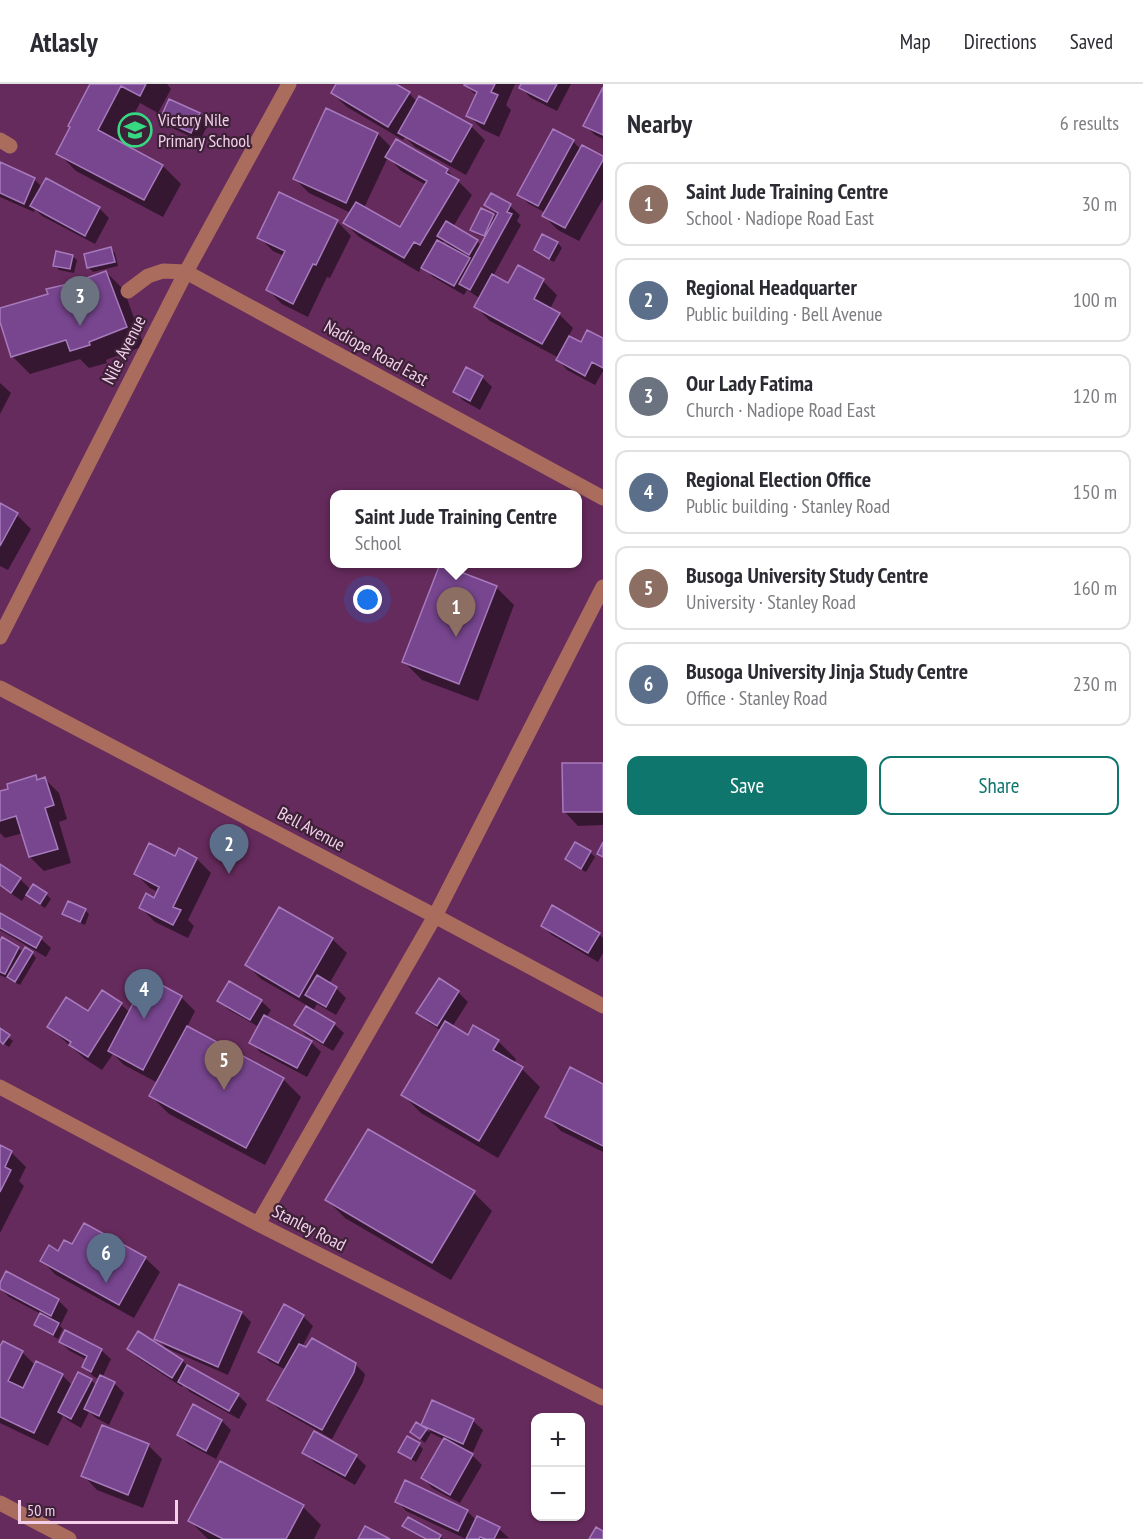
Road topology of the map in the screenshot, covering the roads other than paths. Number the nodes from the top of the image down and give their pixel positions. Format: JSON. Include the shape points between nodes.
{"nodes":[{"id":1,"x":289,"y":84,"type":"edge"},
{"id":2,"x":186,"y":272,"type":"junction"},
{"id":3,"x":128,"y":291,"type":"dead end"},
{"id":4,"x":603,"y":498,"type":"edge"},
{"id":5,"x":603,"y":587,"type":"edge"},
{"id":6,"x":0,"y":637,"type":"edge"},
{"id":7,"x":0,"y":688,"type":"edge"},
{"id":8,"x":435,"y":916,"type":"junction"},
{"id":9,"x":603,"y":1006,"type":"edge"},
{"id":10,"x":0,"y":1087,"type":"edge"},
{"id":11,"x":258,"y":1224,"type":"junction"},
{"id":12,"x":603,"y":1398,"type":"edge"},
{"id":13,"x":0,"y":1503,"type":"edge"},
{"id":14,"x":69,"y":1539,"type":"edge"}],
"edges":[{"from":1,"to":2,"type":"street","name":"Nile Avenue"},
{"from":2,"to":3,"type":"street","via":[[163,271],[148,276]]},
{"from":2,"to":4,"type":"street","name":"Nadiope Road East"},
{"from":2,"to":6,"type":"street","name":"Nile Avenue"},
{"from":5,"to":8,"type":"street"},
{"from":7,"to":8,"type":"street","name":"Bell Avenue"},
{"from":8,"to":9,"type":"street","name":"Bell Avenue"},
{"from":8,"to":11,"type":"street"},
{"from":10,"to":11,"type":"street","name":"Stanley Road"},
{"from":11,"to":12,"type":"street","name":"Stanley Road"},
{"from":13,"to":14,"type":"street"}]}
